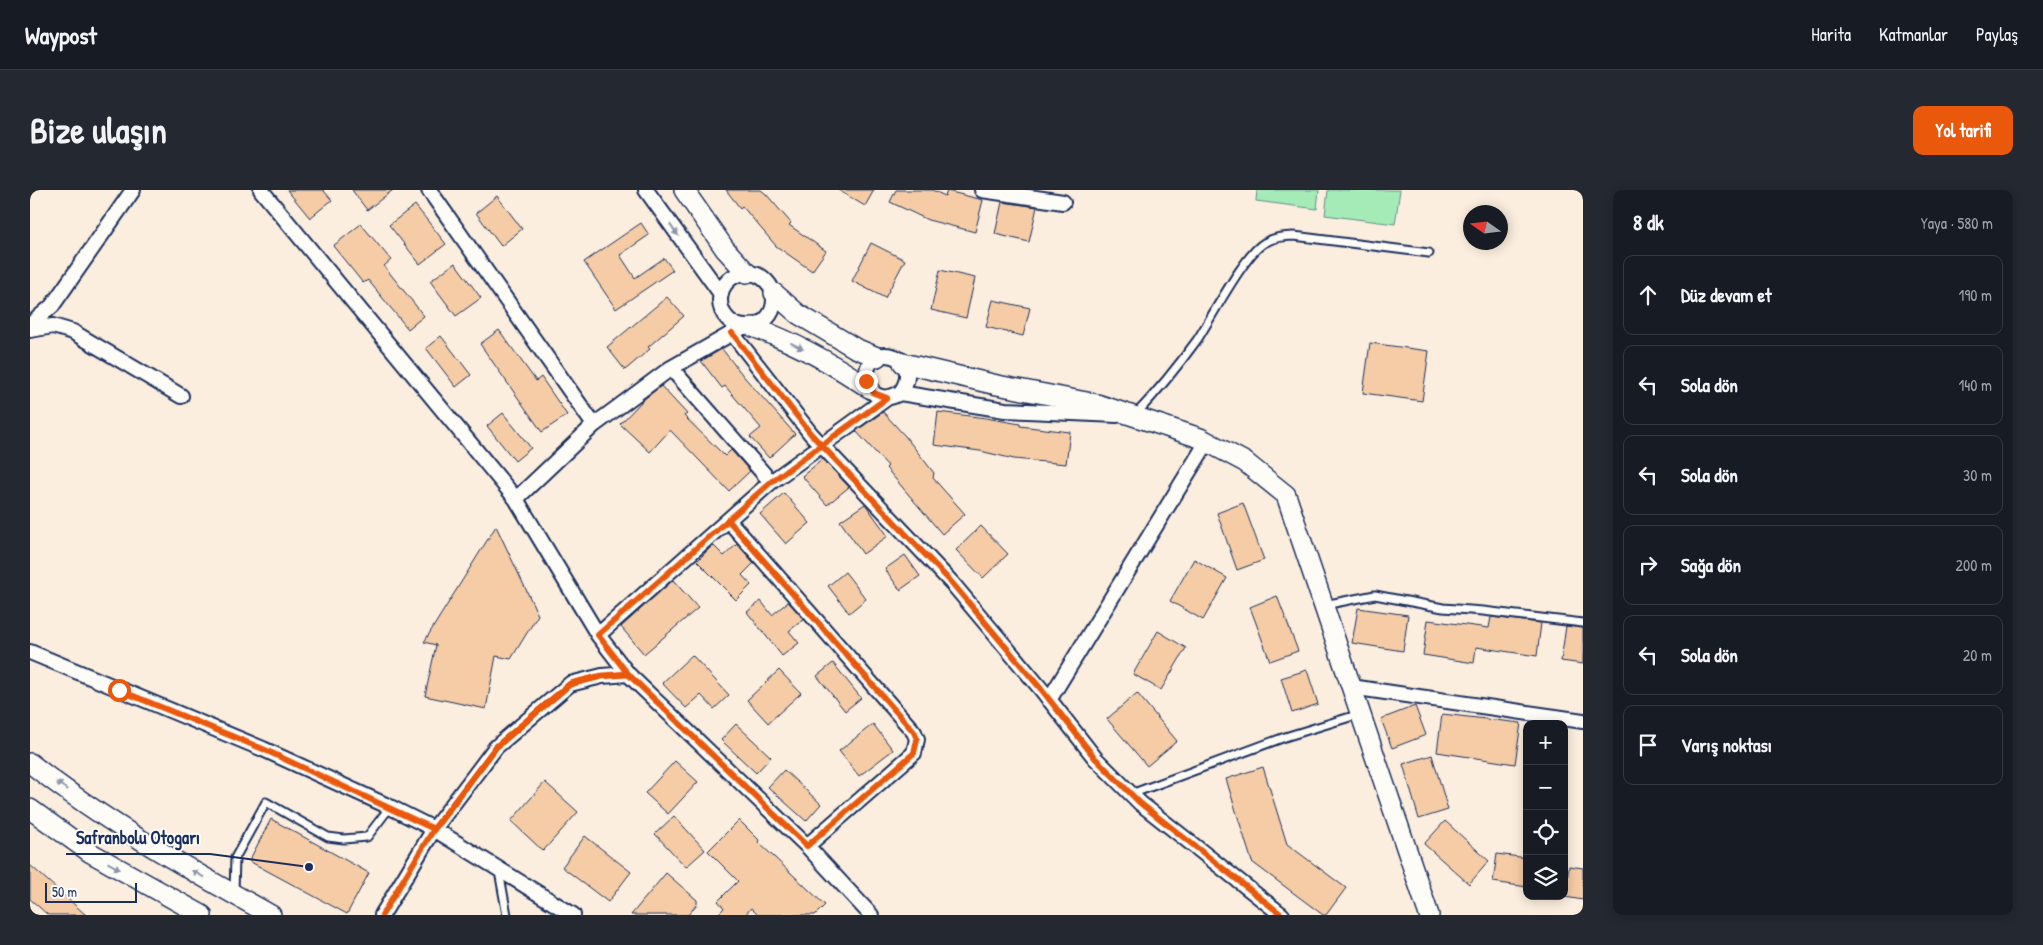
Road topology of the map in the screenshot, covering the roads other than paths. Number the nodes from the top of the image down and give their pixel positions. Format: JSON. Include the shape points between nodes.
{"nodes":[{"id":1,"x":133,"y":190,"type":"edge"},
{"id":2,"x":261,"y":190,"type":"edge"},
{"id":3,"x":429,"y":190,"type":"edge"},
{"id":4,"x":646,"y":190,"type":"edge"},
{"id":5,"x":684,"y":190,"type":"edge"},
{"id":6,"x":982,"y":190,"type":"edge"},
{"id":7,"x":1063,"y":202,"type":"dead end"},
{"id":8,"x":1429,"y":253,"type":"dead end"},
{"id":9,"x":747,"y":273,"type":"junction"},
{"id":10,"x":774,"y":292,"type":"junction"},
{"id":11,"x":721,"y":294,"type":"junction"},
{"id":12,"x":30,"y":325,"type":"edge"},
{"id":13,"x":743,"y":329,"type":"junction"},
{"id":14,"x":30,"y":330,"type":"edge"},
{"id":15,"x":877,"y":357,"type":"junction"},
{"id":16,"x":903,"y":362,"type":"junction"},
{"id":17,"x":671,"y":368,"type":"junction"},
{"id":18,"x":869,"y":388,"type":"junction"},
{"id":19,"x":893,"y":395,"type":"junction"},
{"id":20,"x":181,"y":396,"type":"dead end"},
{"id":21,"x":1134,"y":416,"type":"junction"},
{"id":22,"x":594,"y":425,"type":"junction"},
{"id":23,"x":1207,"y":442,"type":"junction"},
{"id":24,"x":822,"y":445,"type":"junction"},
{"id":25,"x":771,"y":482,"type":"junction"},
{"id":26,"x":516,"y":499,"type":"junction"},
{"id":27,"x":728,"y":520,"type":"junction"},
{"id":28,"x":1323,"y":605,"type":"junction"},
{"id":29,"x":1583,"y":623,"type":"edge"},
{"id":30,"x":598,"y":635,"type":"junction"},
{"id":31,"x":30,"y":652,"type":"edge"},
{"id":32,"x":628,"y":674,"type":"junction"},
{"id":33,"x":1351,"y":686,"type":"junction"},
{"id":34,"x":1050,"y":700,"type":"junction"},
{"id":35,"x":1361,"y":714,"type":"junction"},
{"id":36,"x":1583,"y":721,"type":"edge"},
{"id":37,"x":30,"y":763,"type":"edge"},
{"id":38,"x":1131,"y":794,"type":"junction"},
{"id":39,"x":390,"y":807,"type":"junction"},
{"id":40,"x":30,"y":809,"type":"edge"},
{"id":41,"x":434,"y":829,"type":"junction"},
{"id":42,"x":807,"y":846,"type":"junction"},
{"id":43,"x":499,"y":869,"type":"junction"},
{"id":44,"x":234,"y":894,"type":"junction"},
{"id":45,"x":202,"y":915,"type":"edge"},
{"id":46,"x":271,"y":915,"type":"edge"},
{"id":47,"x":382,"y":915,"type":"edge"},
{"id":48,"x":507,"y":915,"type":"edge"},
{"id":49,"x":573,"y":915,"type":"edge"},
{"id":50,"x":871,"y":915,"type":"edge"},
{"id":51,"x":1282,"y":915,"type":"edge"},
{"id":52,"x":1429,"y":915,"type":"edge"}],
"edges":[{"from":1,"to":12,"type":"street","via":[[52,306]]},
{"from":2,"to":26,"type":"street"},
{"from":3,"to":22,"type":"street"},
{"from":4,"to":11,"type":"street","one_way":true},
{"from":5,"to":9,"type":"main road"},
{"from":6,"to":7,"type":"street"},
{"from":8,"to":21,"type":"lane","via":[[1294,236],[1278,237],[1263,243],[1250,257],[1191,347]]},
{"from":9,"to":10,"type":"street","via":[[763,278]]},
{"from":9,"to":11,"type":"street","via":[[730,279]]},
{"from":10,"to":13,"type":"street","via":[[775,302],[768,318],[761,324]]},
{"from":10,"to":15,"type":"main road","via":[[798,314],[855,348]]},
{"from":11,"to":13,"type":"street","via":[[720,303],[728,319]]},
{"from":13,"to":17,"type":"street"},
{"from":13,"to":18,"type":"main road","one_way":true,"via":[[780,337],[840,368]]},
{"from":13,"to":24,"type":"street","via":[[811,434]]},
{"from":14,"to":20,"type":"street","via":[[53,326],[73,332]]},
{"from":15,"to":16,"type":"street","via":[[891,356]]},
{"from":15,"to":18,"type":"street","via":[[868,367],[866,381]]},
{"from":16,"to":19,"type":"street","via":[[908,375],[904,388]]},
{"from":16,"to":21,"type":"main road","via":[[997,385],[1097,404]]},
{"from":17,"to":22,"type":"street"},
{"from":17,"to":25,"type":"street"},
{"from":18,"to":19,"type":"street","via":[[880,397]]},
{"from":19,"to":21,"type":"street","via":[[1005,410]]},
{"from":19,"to":24,"type":"street"},
{"from":21,"to":23,"type":"main road"},
{"from":22,"to":26,"type":"street"},
{"from":23,"to":28,"type":"main road","via":[[1245,462],[1286,495]]},
{"from":23,"to":34,"type":"street"},
{"from":24,"to":25,"type":"street"},
{"from":24,"to":34,"type":"street","via":[[952,583]]},
{"from":25,"to":27,"type":"street"},
{"from":26,"to":30,"type":"street"},
{"from":27,"to":30,"type":"street"},
{"from":27,"to":42,"type":"street","via":[[917,739],[914,753]]},
{"from":28,"to":29,"type":"lane","via":[[1375,595],[1443,608]]},
{"from":28,"to":33,"type":"main road"},
{"from":30,"to":32,"type":"street"},
{"from":31,"to":39,"type":"street","via":[[263,749]]},
{"from":32,"to":41,"type":"street","via":[[570,684],[496,747]]},
{"from":32,"to":42,"type":"street"},
{"from":33,"to":35,"type":"main road"},
{"from":33,"to":36,"type":"street"},
{"from":34,"to":38,"type":"street","via":[[1095,758]]},
{"from":35,"to":38,"type":"lane","via":[[1285,737]]},
{"from":35,"to":52,"type":"main road"},
{"from":44,"to":37,"type":"main road","one_way":true,"via":[[122,828]]},
{"from":38,"to":51,"type":"street"},
{"from":39,"to":41,"type":"street"},
{"from":39,"to":44,"type":"lane","via":[[367,837],[344,839],[328,837],[266,802],[235,858]]},
{"from":40,"to":45,"type":"main road","one_way":true,"via":[[91,853]]},
{"from":41,"to":43,"type":"street"},
{"from":41,"to":47,"type":"street"},
{"from":42,"to":50,"type":"street"},
{"from":43,"to":48,"type":"lane"},
{"from":43,"to":49,"type":"street"},
{"from":44,"to":46,"type":"main road"}]}
